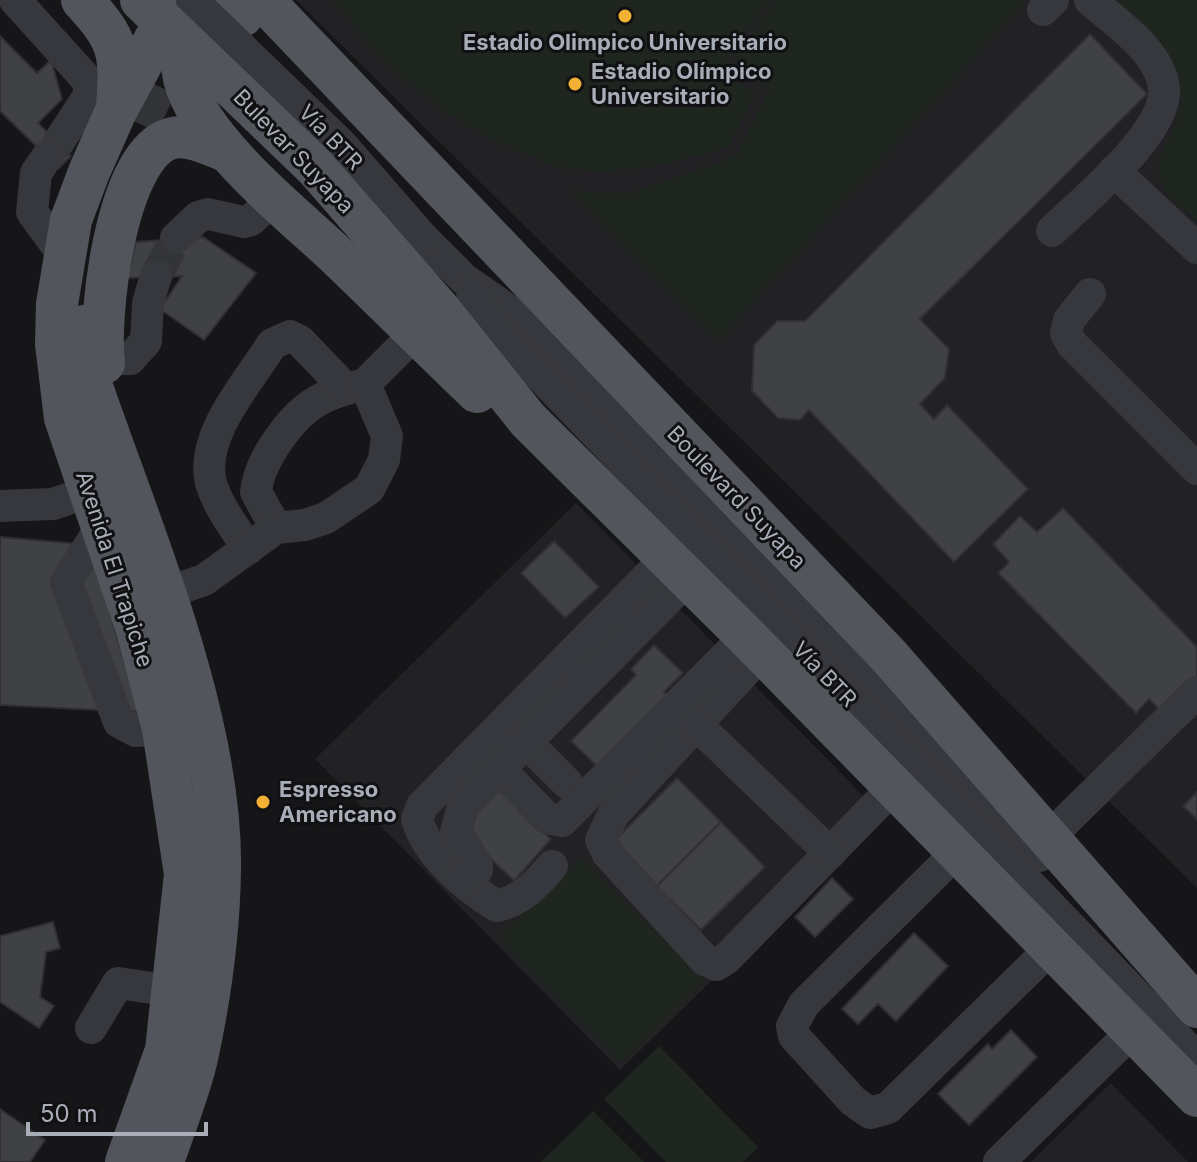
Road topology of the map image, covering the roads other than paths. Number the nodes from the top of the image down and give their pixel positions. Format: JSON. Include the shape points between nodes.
{"nodes":[{"id":1,"x":15,"y":0,"type":"edge"},
{"id":2,"x":82,"y":0,"type":"edge"},
{"id":3,"x":141,"y":0,"type":"edge"},
{"id":4,"x":185,"y":0,"type":"edge"},
{"id":5,"x":192,"y":0,"type":"edge"},
{"id":6,"x":1090,"y":0,"type":"edge"},
{"id":7,"x":240,"y":5,"type":"edge"},
{"id":8,"x":127,"y":117,"type":"junction"},
{"id":9,"x":226,"y":151,"type":"junction"},
{"id":10,"x":1114,"y":171,"type":"junction"},
{"id":11,"x":276,"y":197,"type":"junction"},
{"id":12,"x":1052,"y":231,"type":"dead end"},
{"id":13,"x":176,"y":238,"type":"tunnel mouth"},
{"id":14,"x":1197,"y":248,"type":"edge"},
{"id":15,"x":65,"y":250,"type":"junction"},
{"id":16,"x":156,"y":276,"type":"tunnel mouth"},
{"id":17,"x":1090,"y":294,"type":"dead end"},
{"id":18,"x":440,"y":307,"type":"junction"},
{"id":19,"x":104,"y":359,"type":"junction"},
{"id":20,"x":355,"y":387,"type":"junction"},
{"id":21,"x":1197,"y":469,"type":"edge"},
{"id":22,"x":103,"y":492,"type":"junction"},
{"id":23,"x":0,"y":506,"type":"edge"},
{"id":24,"x":276,"y":528,"type":"junction"},
{"id":25,"x":248,"y":549,"type":"junction"},
{"id":26,"x":678,"y":568,"type":"junction"},
{"id":27,"x":163,"y":594,"type":"junction"},
{"id":28,"x":754,"y":644,"type":"junction"},
{"id":29,"x":1197,"y":692,"type":"edge"},
{"id":30,"x":197,"y":701,"type":"junction"},
{"id":31,"x":114,"y":713,"type":"junction"},
{"id":32,"x":697,"y":725,"type":"junction"},
{"id":33,"x":163,"y":729,"type":"junction"},
{"id":34,"x":525,"y":741,"type":"junction"},
{"id":35,"x":118,"y":748,"type":"dead end"},
{"id":36,"x":489,"y":758,"type":"junction"},
{"id":37,"x":567,"y":783,"type":"dead end"},
{"id":38,"x":894,"y":787,"type":"junction"},
{"id":39,"x":429,"y":799,"type":"junction"},
{"id":40,"x":459,"y":814,"type":"junction"},
{"id":41,"x":1049,"y":837,"type":"junction"},
{"id":42,"x":957,"y":852,"type":"junction"},
{"id":43,"x":830,"y":853,"type":"junction"},
{"id":44,"x":552,"y":866,"type":"dead end"},
{"id":45,"x":461,"y":879,"type":"junction"},
{"id":46,"x":1051,"y":948,"type":"junction"},
{"id":47,"x":172,"y":991,"type":"junction"},
{"id":48,"x":1197,"y":1007,"type":"edge"},
{"id":49,"x":1197,"y":1019,"type":"edge"},
{"id":50,"x":91,"y":1028,"type":"dead end"},
{"id":51,"x":1133,"y":1031,"type":"junction"},
{"id":52,"x":1197,"y":1058,"type":"edge"},
{"id":53,"x":1197,"y":1096,"type":"edge"},
{"id":54,"x":126,"y":1162,"type":"edge"},
{"id":55,"x":163,"y":1162,"type":"edge"},
{"id":56,"x":999,"y":1162,"type":"edge"}],
"edges":[{"from":1,"to":15,"type":"street","via":[[90,83],[88,97],[36,173],[32,212]]},
{"from":2,"to":8,"type":"main road","via":[[117,46]]},
{"from":3,"to":18,"type":"main road","name":"Bulevar Suyapa","bridge":true,"via":[[315,167]]},
{"from":4,"to":8,"type":"main road","name":"Avenida El Trapiche","via":[[168,15]]},
{"from":5,"to":18,"type":"street","name":"Vía BTR","bridge":true,"via":[[342,145],[423,238]]},
{"from":6,"to":10,"type":"street","via":[[1136,40],[1164,87],[1148,131]]},
{"from":7,"to":9,"type":"main road","via":[[208,21],[189,37],[183,51],[184,83]]},
{"from":7,"to":41,"type":"main road","name":"Boulevard Suyapa","via":[[356,96],[889,656]]},
{"from":8,"to":15,"type":"main road","name":"Avenida El Trapiche","via":[[71,220]]},
{"from":8,"to":22,"type":"main road","name":"Avenida El Trapiche","via":[[96,216],[82,298]]},
{"from":9,"to":11,"type":"main road"},
{"from":9,"to":19,"type":"main road","via":[[174,137],[151,152],[131,185],[107,272]]},
{"from":10,"to":12,"type":"street"},
{"from":10,"to":14,"type":"street"},
{"from":11,"to":13,"type":"street","via":[[251,220],[208,214]]},
{"from":11,"to":18,"type":"main road"},
{"from":15,"to":22,"type":"main road","name":"Avenida El Trapiche","via":[[56,344],[65,418]]},
{"from":16,"to":19,"type":"street","via":[[146,341],[130,359]]},
{"from":17,"to":21,"type":"street","via":[[1069,320],[1066,333],[1072,344]]},
{"from":18,"to":20,"type":"street"},
{"from":18,"to":26,"type":"main road","via":[[528,420]]},
{"from":18,"to":49,"type":"street","name":"Vía BTR","via":[[517,316]]},
{"from":18,"to":52,"type":"street","name":"Vía BTR","via":[[497,331]]},
{"from":19,"to":22,"type":"main road"},
{"from":20,"to":24,"type":"street","via":[[320,399],[264,463],[256,492]]},
{"from":20,"to":24,"type":"street","via":[[387,436],[377,476],[362,495],[326,518]]},
{"from":20,"to":25,"type":"street","via":[[300,341],[290,336],[272,344],[209,456],[211,483]]},
{"from":22,"to":23,"type":"street","via":[[53,504]]},
{"from":22,"to":27,"type":"main road","name":"Avenida El Trapiche"},
{"from":22,"to":30,"type":"main road","via":[[123,516],[159,629]]},
{"from":22,"to":31,"type":"street","via":[[66,582]]},
{"from":22,"to":33,"type":"main road","name":"Avenida El Trapiche"},
{"from":24,"to":25,"type":"street"},
{"from":25,"to":27,"type":"street","via":[[204,580]]},
{"from":26,"to":28,"type":"main road"},
{"from":26,"to":34,"type":"street"},
{"from":26,"to":36,"type":"street"},
{"from":27,"to":30,"type":"main road","name":"Avenida El Trapiche"},
{"from":28,"to":32,"type":"street"},
{"from":28,"to":36,"type":"street","via":[[562,821],[547,818]]},
{"from":28,"to":38,"type":"main road"},
{"from":29,"to":41,"type":"street"},
{"from":30,"to":55,"type":"main road","name":"Avenida El Trapiche","via":[[215,803],[220,870],[197,1059]]},
{"from":31,"to":33,"type":"street","via":[[136,731]]},
{"from":31,"to":35,"type":"street"},
{"from":32,"to":43,"type":"street"},
{"from":32,"to":43,"type":"street","via":[[613,815],[601,840],[705,960],[716,965],[726,959]]},
{"from":33,"to":47,"type":"main road","name":"Avenida El Trapiche","via":[[185,874]]},
{"from":34,"to":36,"type":"street"},
{"from":34,"to":37,"type":"street"},
{"from":36,"to":39,"type":"street"},
{"from":36,"to":40,"type":"street"},
{"from":38,"to":42,"type":"main road"},
{"from":38,"to":43,"type":"street"},
{"from":39,"to":40,"type":"street"},
{"from":39,"to":45,"type":"street","via":[[417,819],[420,830]]},
{"from":40,"to":45,"type":"street","via":[[456,832],[477,864],[477,870]]},
{"from":41,"to":48,"type":"main road","name":"Boulevard Suyapa"},
{"from":42,"to":46,"type":"main road"},
{"from":42,"to":46,"type":"street","via":[[794,1018],[794,1036],[853,1101],[870,1113],[888,1108]]},
{"from":44,"to":45,"type":"street","via":[[525,892],[497,906]]},
{"from":46,"to":51,"type":"main road"},
{"from":47,"to":50,"type":"street","via":[[118,983]]},
{"from":47,"to":54,"type":"main road","name":"Avenida El Trapiche","via":[[166,1050]]},
{"from":51,"to":53,"type":"main road"},
{"from":51,"to":56,"type":"street"}]}
